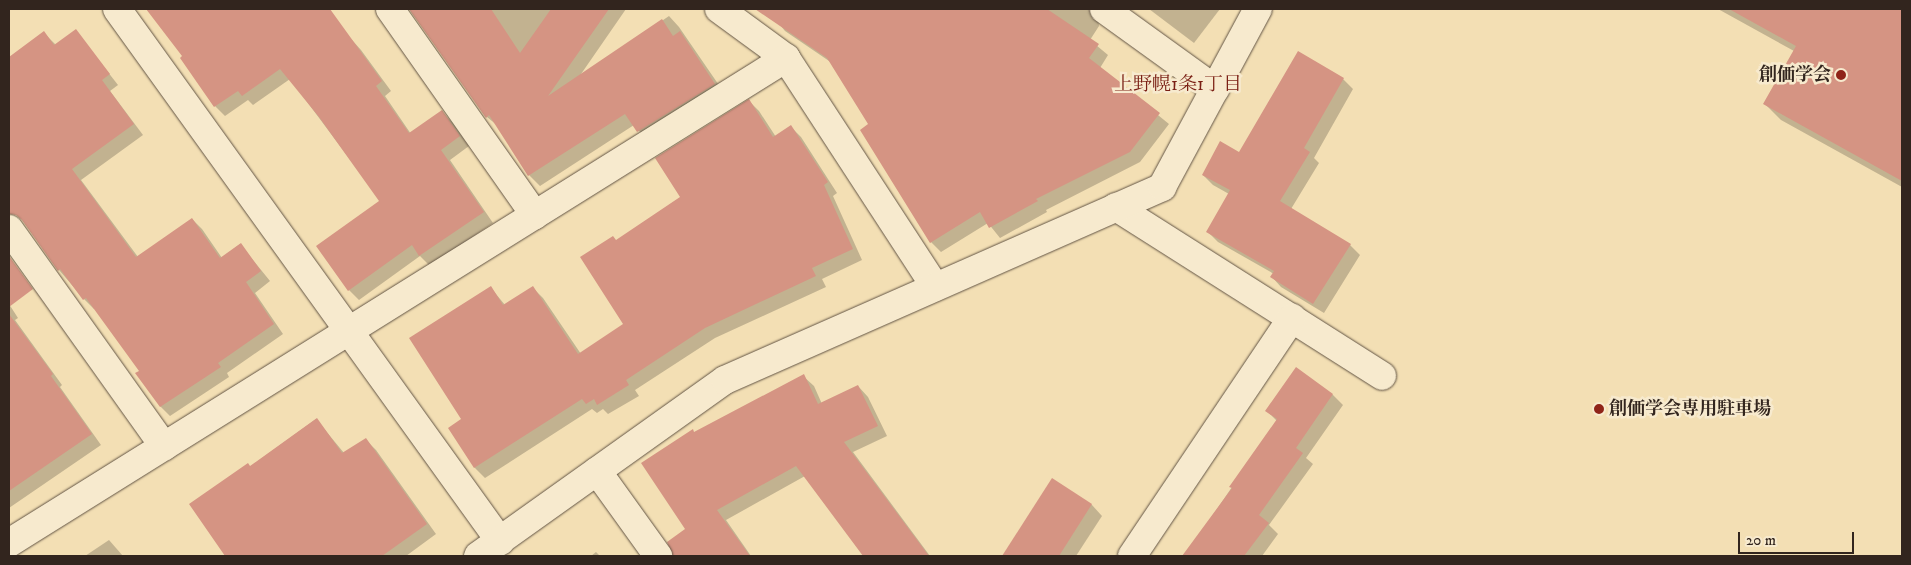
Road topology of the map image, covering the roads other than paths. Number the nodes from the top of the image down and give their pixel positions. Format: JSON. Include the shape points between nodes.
{"nodes":[{"id":1,"x":117,"y":9,"type":"edge"},
{"id":2,"x":390,"y":9,"type":"edge"},
{"id":3,"x":719,"y":9,"type":"edge"},
{"id":4,"x":1104,"y":9,"type":"edge"},
{"id":5,"x":1258,"y":9,"type":"edge"},
{"id":6,"x":786,"y":58,"type":"junction"},
{"id":7,"x":1215,"y":89,"type":"junction"},
{"id":8,"x":1116,"y":207,"type":"junction"},
{"id":9,"x":535,"y":215,"type":"junction"},
{"id":10,"x":9,"y":229,"type":"edge"},
{"id":11,"x":935,"y":286,"type":"junction"},
{"id":12,"x":1292,"y":318,"type":"junction"},
{"id":13,"x":349,"y":331,"type":"junction"},
{"id":14,"x":1382,"y":376,"type":"dead end"},
{"id":15,"x":164,"y":446,"type":"junction"},
{"id":16,"x":597,"y":471,"type":"junction"},
{"id":17,"x":9,"y":542,"type":"edge"},
{"id":18,"x":489,"y":549,"type":"edge"},
{"id":19,"x":658,"y":556,"type":"edge"},
{"id":20,"x":1132,"y":556,"type":"edge"}],
"edges":[{"from":1,"to":13,"type":"street"},
{"from":2,"to":9,"type":"street"},
{"from":3,"to":6,"type":"street"},
{"from":4,"to":7,"type":"street"},
{"from":5,"to":7,"type":"street"},
{"from":6,"to":9,"type":"street"},
{"from":6,"to":11,"type":"street"},
{"from":7,"to":8,"type":"street","via":[[1162,187]]},
{"from":8,"to":11,"type":"street"},
{"from":8,"to":12,"type":"street"},
{"from":9,"to":13,"type":"street"},
{"from":10,"to":15,"type":"street"},
{"from":11,"to":16,"type":"street","via":[[724,380]]},
{"from":12,"to":14,"type":"street"},
{"from":12,"to":20,"type":"street"},
{"from":13,"to":15,"type":"street"},
{"from":13,"to":18,"type":"street"},
{"from":15,"to":17,"type":"street"},
{"from":16,"to":18,"type":"street"},
{"from":16,"to":19,"type":"street"}]}
